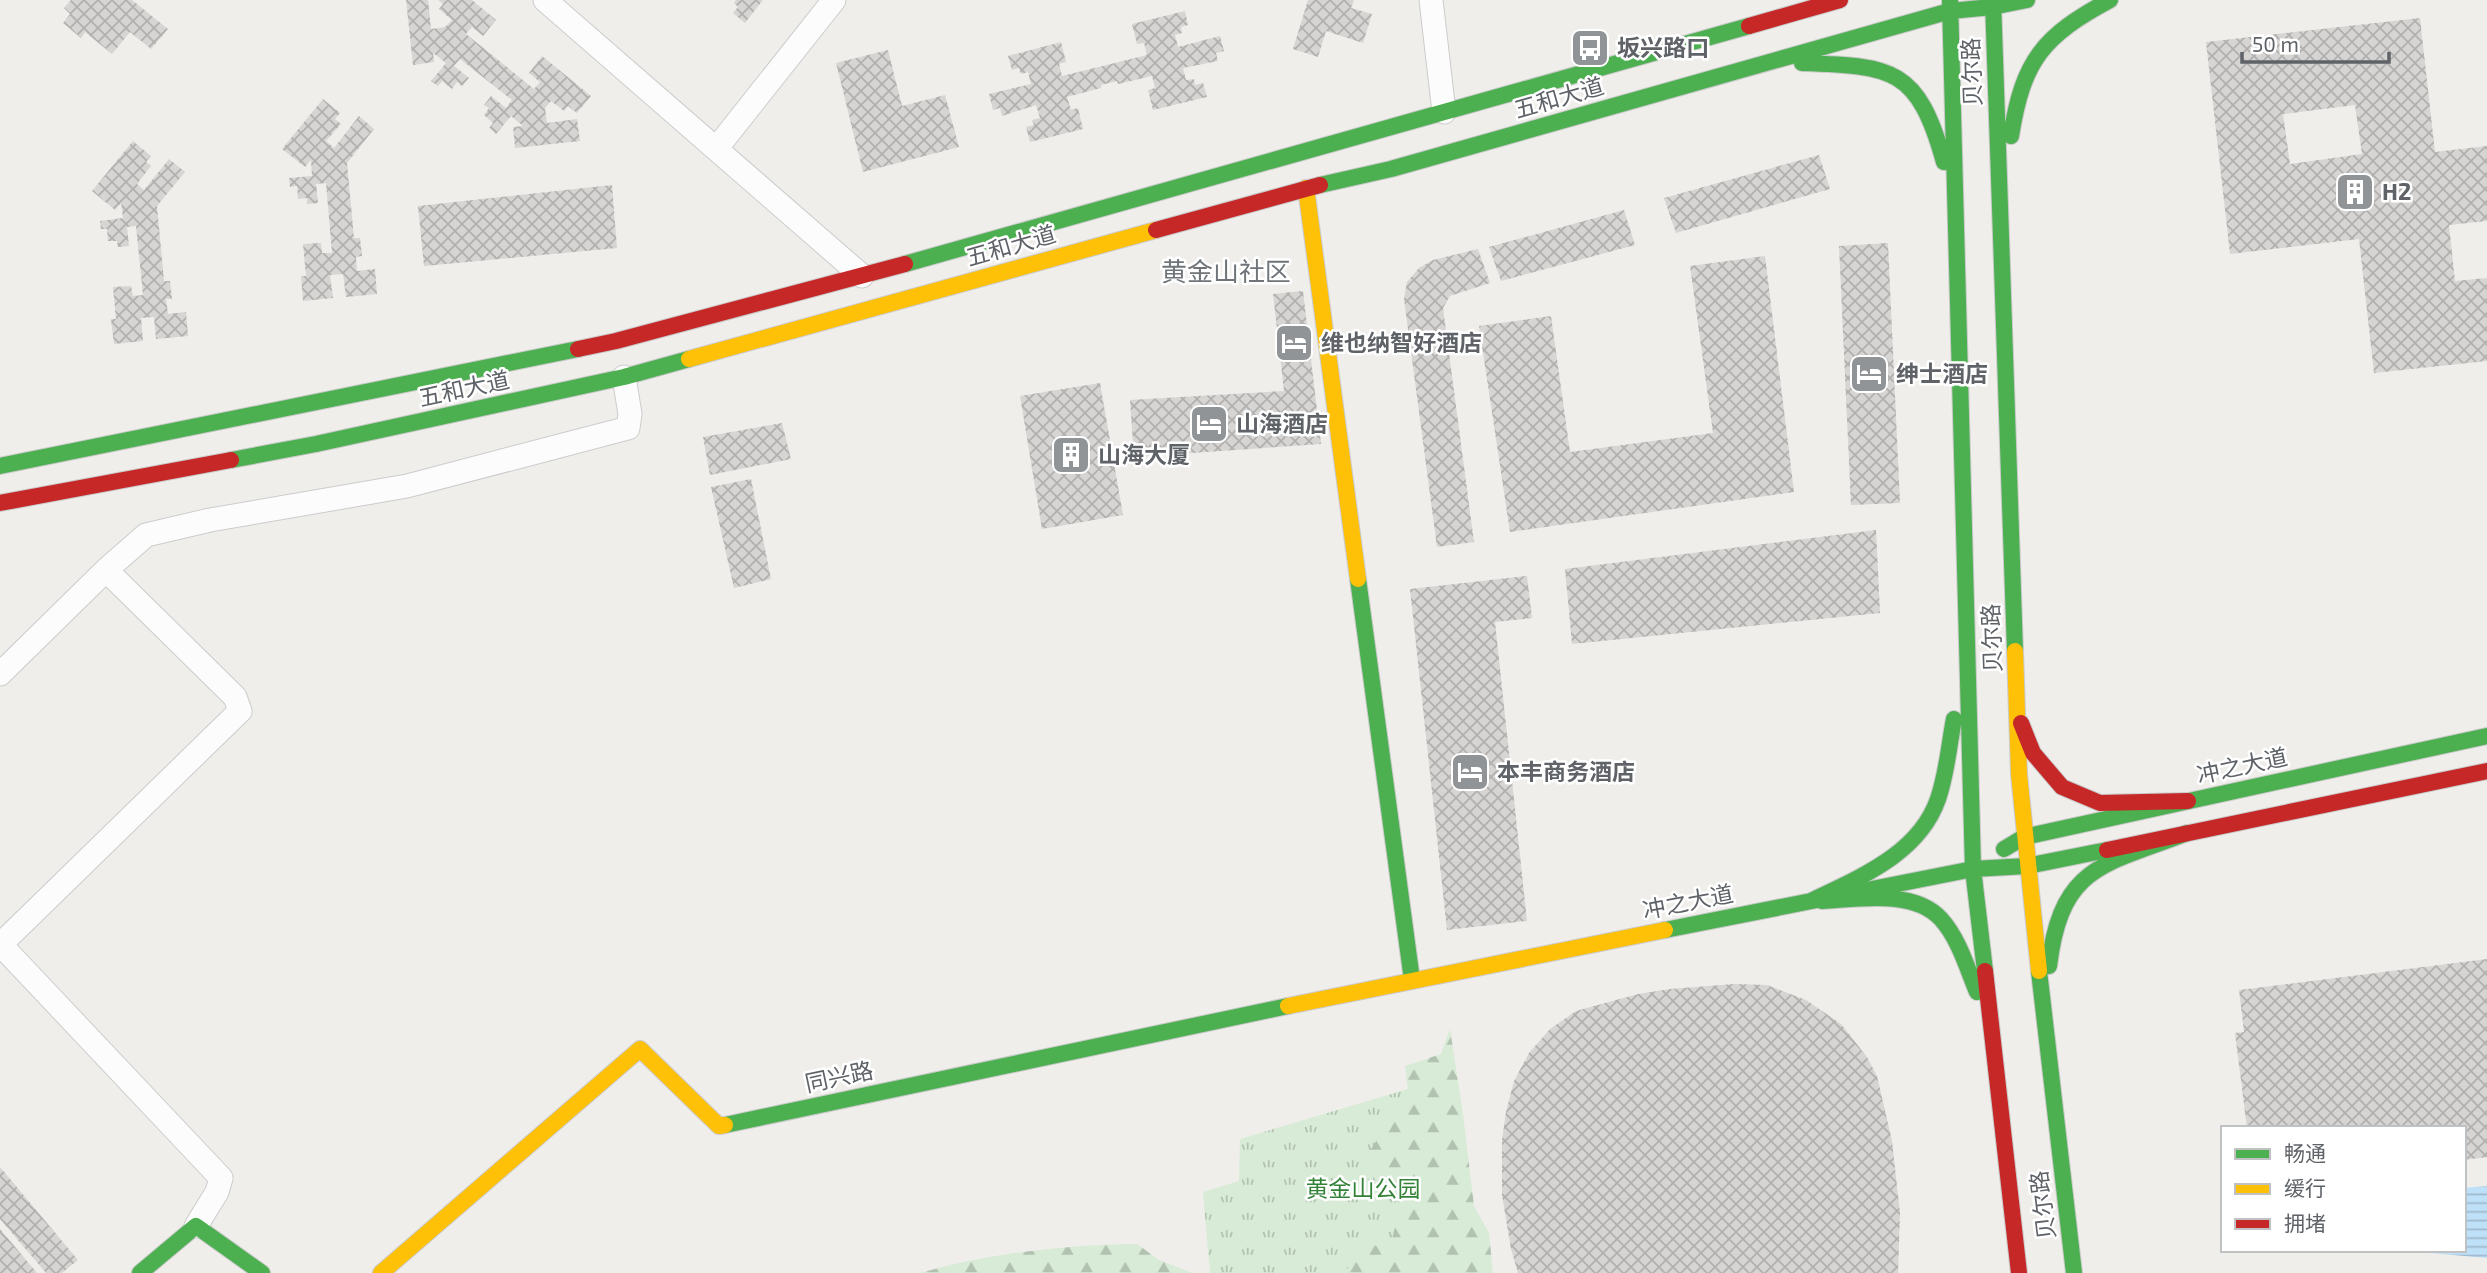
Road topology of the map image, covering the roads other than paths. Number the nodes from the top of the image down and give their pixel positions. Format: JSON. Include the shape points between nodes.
{"nodes":[{"id":1,"x":545,"y":0,"type":"edge"},
{"id":2,"x":834,"y":0,"type":"edge"},
{"id":3,"x":1431,"y":0,"type":"edge"},
{"id":4,"x":1816,"y":0,"type":"edge"},
{"id":5,"x":1840,"y":0,"type":"edge"},
{"id":6,"x":2027,"y":0,"type":"edge"},
{"id":7,"x":2110,"y":0,"type":"edge"},
{"id":8,"x":1992,"y":4,"type":"edge"},
{"id":9,"x":1950,"y":6,"type":"edge"},
{"id":10,"x":1786,"y":16,"type":"junction"},
{"id":11,"x":1774,"y":61,"type":"junction"},
{"id":12,"x":1444,"y":112,"type":"junction"},
{"id":13,"x":716,"y":149,"type":"junction"},
{"id":14,"x":1306,"y":188,"type":"junction"},
{"id":15,"x":1955,"y":209,"type":"junction"},
{"id":16,"x":2001,"y":220,"type":"junction"},
{"id":17,"x":862,"y":276,"type":"junction"},
{"id":18,"x":624,"y":377,"type":"junction"},
{"id":19,"x":0,"y":466,"type":"edge"},
{"id":20,"x":0,"y":503,"type":"edge"},
{"id":21,"x":106,"y":570,"type":"junction"},
{"id":22,"x":1966,"y":657,"type":"junction"},
{"id":23,"x":0,"y":674,"type":"edge"},
{"id":24,"x":2017,"y":715,"type":"junction"},
{"id":25,"x":2487,"y":736,"type":"edge"},
{"id":26,"x":2487,"y":771,"type":"edge"},
{"id":27,"x":2188,"y":801,"type":"junction"},
{"id":28,"x":2187,"y":833,"type":"junction"},
{"id":29,"x":2024,"y":837,"type":"junction"},
{"id":30,"x":2027,"y":866,"type":"junction"},
{"id":31,"x":1973,"y":869,"type":"junction"},
{"id":32,"x":1811,"y":901,"type":"junction"},
{"id":33,"x":0,"y":944,"type":"edge"},
{"id":34,"x":1412,"y":980,"type":"junction"},
{"id":35,"x":1991,"y":1024,"type":"junction"},
{"id":36,"x":2045,"y":1025,"type":"junction"},
{"id":37,"x":196,"y":1226,"type":"junction"},
{"id":38,"x":140,"y":1273,"type":"edge"},
{"id":39,"x":262,"y":1273,"type":"edge"},
{"id":40,"x":381,"y":1273,"type":"edge"},
{"id":41,"x":2020,"y":1273,"type":"edge"},
{"id":42,"x":2074,"y":1273,"type":"edge"}],
"edges":[{"from":1,"to":13,"type":"street"},
{"from":2,"to":13,"type":"street"},
{"from":3,"to":12,"type":"street"},
{"from":4,"to":10,"type":"main road"},
{"from":5,"to":10,"type":"main road","name":"五和大道"},
{"from":6,"to":8,"type":"main road","name":"五和大道"},
{"from":7,"to":16,"type":"main road","via":[[2064,25],[2038,51],[2024,75],[2014,115]]},
{"from":8,"to":9,"type":"main road","name":"五和大道"},
{"from":8,"to":16,"type":"main road","name":"贝尔路"},
{"from":9,"to":11,"type":"main road","name":"五和大道"},
{"from":9,"to":15,"type":"main road","name":"贝尔路"},
{"from":10,"to":12,"type":"main road","name":"五和大道"},
{"from":11,"to":14,"type":"main road","name":"五和大道","via":[[1391,169]]},
{"from":11,"to":15,"type":"main road","via":[[1850,65],[1898,77],[1916,96],[1937,132]]},
{"from":12,"to":17,"type":"main road","name":"五和大道"},
{"from":13,"to":17,"type":"street"},
{"from":14,"to":18,"type":"main road","name":"五和大道"},
{"from":14,"to":34,"type":"main road"},
{"from":15,"to":22,"type":"main road","name":"贝尔路"},
{"from":16,"to":24,"type":"main road","name":"贝尔路"},
{"from":17,"to":19,"type":"main road","name":"五和大道","via":[[616,341]]},
{"from":18,"to":20,"type":"main road","name":"五和大道","via":[[316,444]]},
{"from":18,"to":21,"type":"street","via":[[628,428],[407,486],[146,535]]},
{"from":21,"to":23,"type":"street"},
{"from":21,"to":33,"type":"street","via":[[235,697],[240,711]]},
{"from":22,"to":31,"type":"main road","name":"贝尔路"},
{"from":22,"to":32,"type":"main road","via":[[1941,787],[1934,809],[1915,839],[1887,861]]},
{"from":24,"to":27,"type":"main road","via":[[2032,753],[2062,787],[2099,803]]},
{"from":24,"to":29,"type":"main road","name":"贝尔路"},
{"from":25,"to":27,"type":"main road","name":"冲之大道"},
{"from":26,"to":28,"type":"main road","name":"冲之大道"},
{"from":27,"to":29,"type":"main road","name":"冲之大道"},
{"from":28,"to":30,"type":"main road","name":"冲之大道"},
{"from":28,"to":36,"type":"main road","via":[[2099,869],[2078,884],[2060,913],[2051,945]]},
{"from":29,"to":30,"type":"main road","name":"贝尔路"},
{"from":29,"to":31,"type":"main road","name":"冲之大道"},
{"from":30,"to":31,"type":"main road","name":"冲之大道"},
{"from":30,"to":36,"type":"main road","name":"贝尔路"},
{"from":31,"to":32,"type":"main road","name":"冲之大道"},
{"from":31,"to":35,"type":"main road","name":"贝尔路"},
{"from":32,"to":34,"type":"main road","name":"冲之大道"},
{"from":32,"to":35,"type":"main road","via":[[1889,898],[1910,901],[1939,916]]},
{"from":33,"to":37,"type":"street","via":[[221,1178]]},
{"from":34,"to":40,"type":"main road","name":"同兴路","via":[[719,1126],[640,1049]]},
{"from":35,"to":41,"type":"main road","name":"贝尔路"},
{"from":36,"to":42,"type":"main road","name":"贝尔路"},
{"from":37,"to":38,"type":"main road"},
{"from":37,"to":39,"type":"main road"}]}
